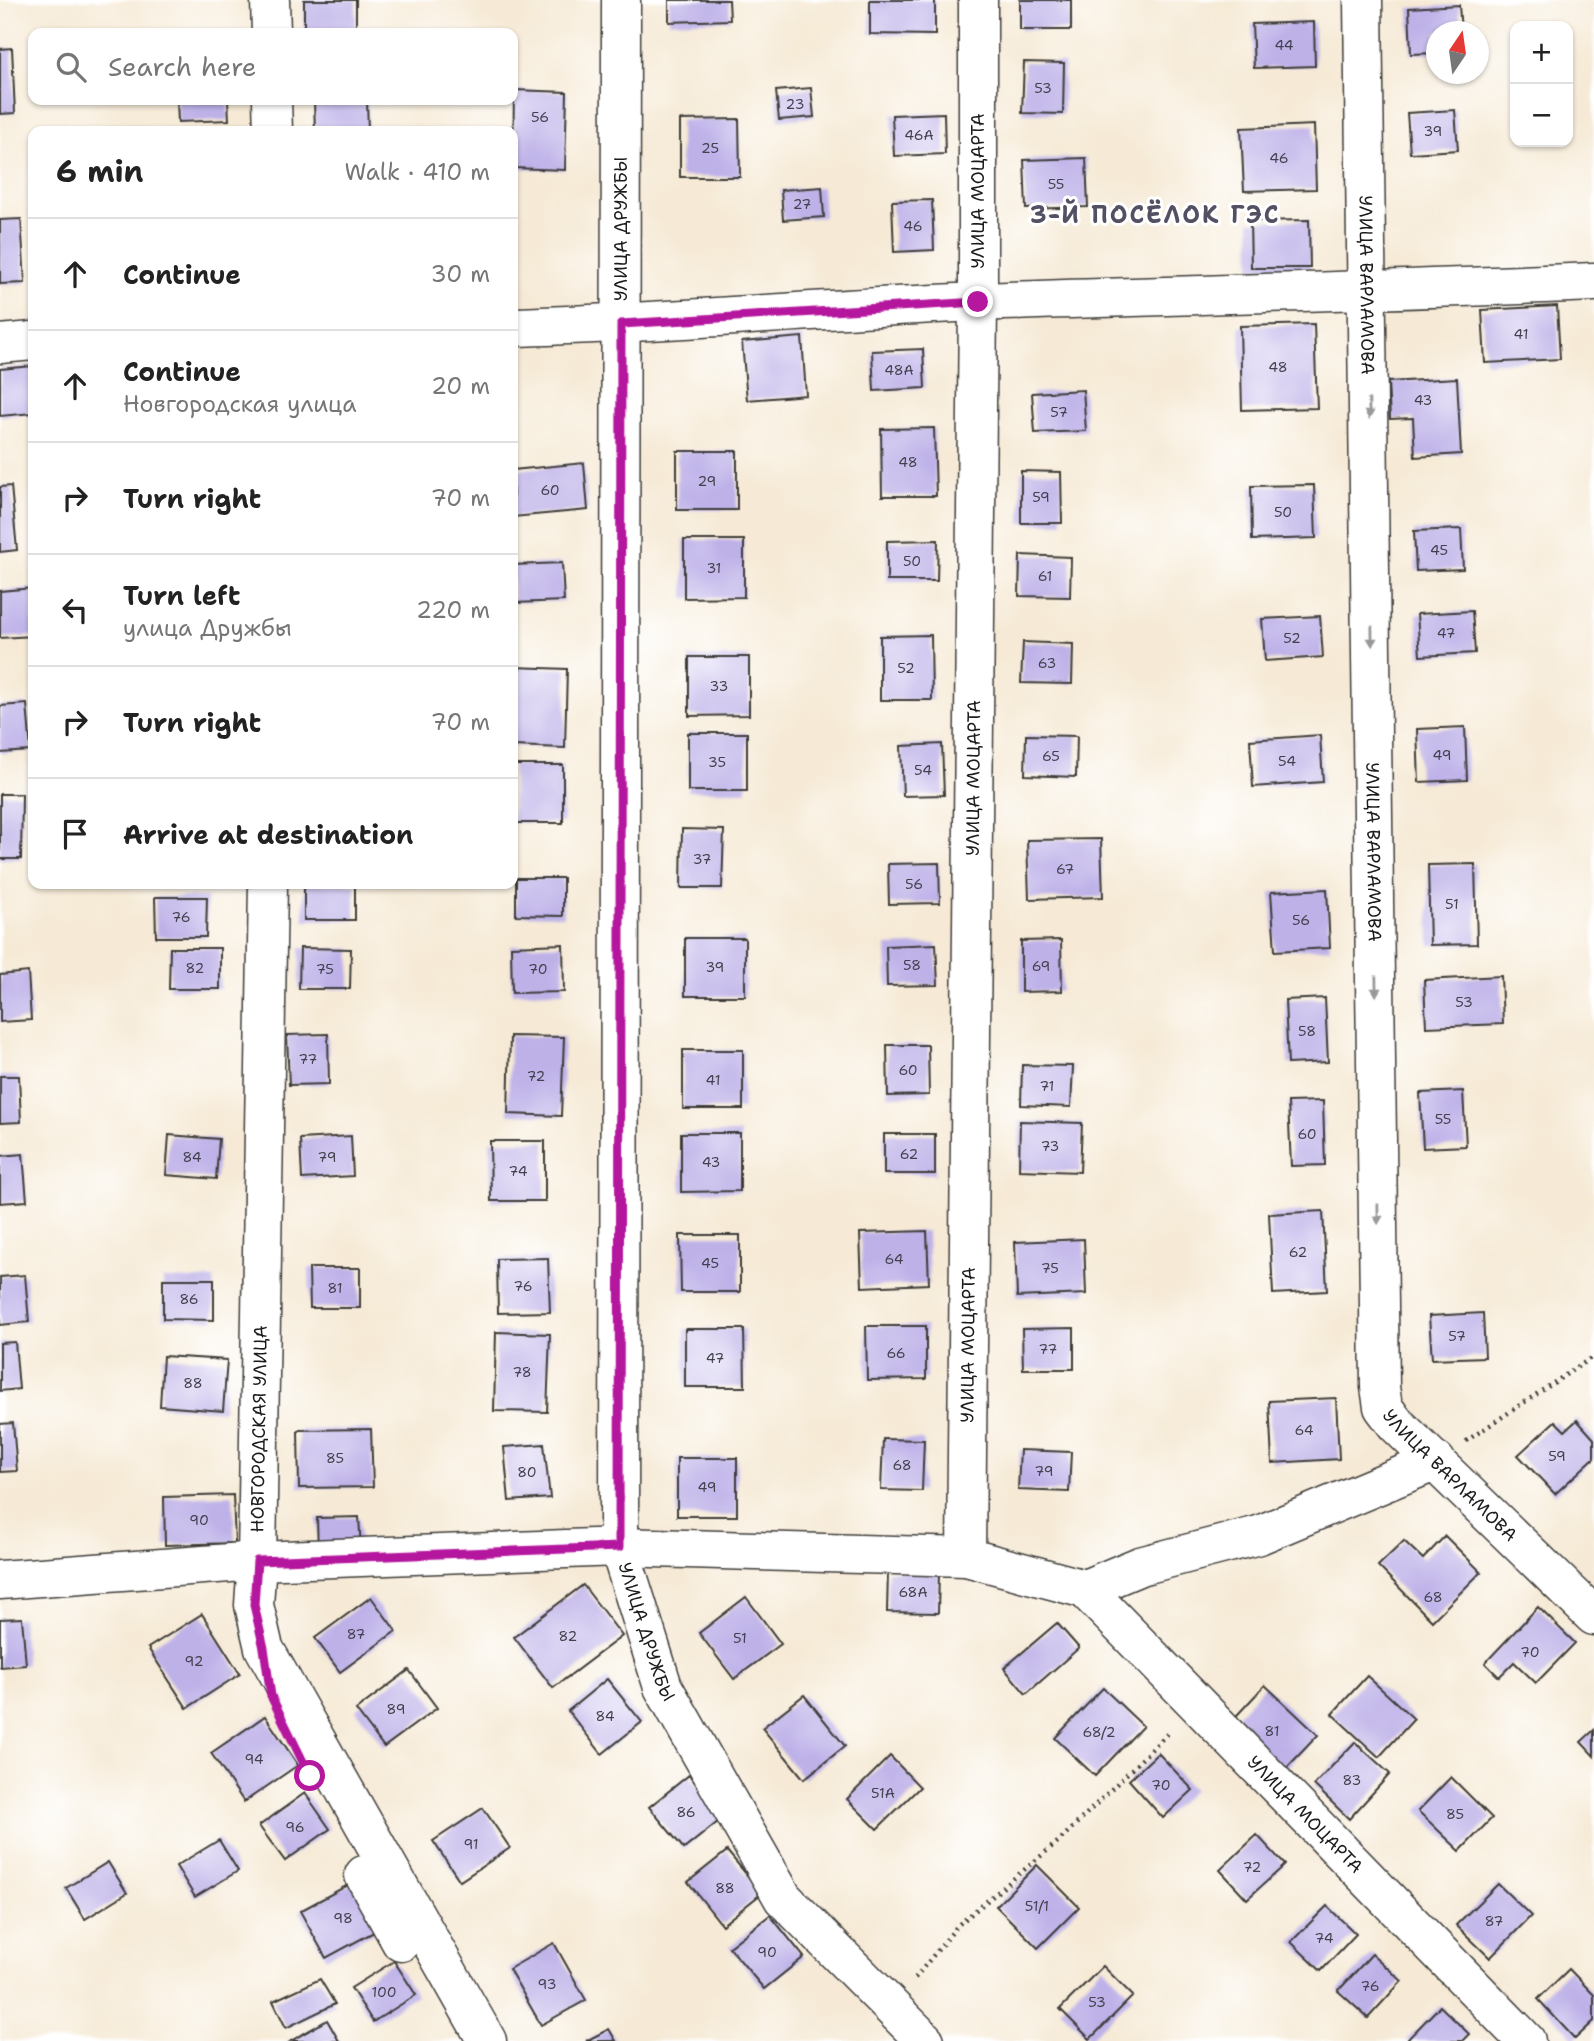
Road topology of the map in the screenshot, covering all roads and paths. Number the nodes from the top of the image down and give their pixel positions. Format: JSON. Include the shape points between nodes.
{"nodes":[{"id":1,"x":270,"y":0,"type":"edge"},
{"id":2,"x":621,"y":0,"type":"edge"},
{"id":3,"x":978,"y":0,"type":"edge"},
{"id":4,"x":1363,"y":0,"type":"edge"},
{"id":5,"x":271,"y":28,"type":"edge"},
{"id":6,"x":272,"y":105,"type":"edge"},
{"id":7,"x":273,"y":126,"type":"edge"},
{"id":8,"x":1594,"y":282,"type":"edge"},
{"id":9,"x":1368,"y":292,"type":"junction"},
{"id":10,"x":978,"y":302,"type":"junction"},
{"id":11,"x":621,"y":324,"type":"junction"},
{"id":12,"x":518,"y":327,"type":"edge"},
{"id":13,"x":28,"y":341,"type":"edge"},
{"id":14,"x":0,"y":344,"type":"edge"},
{"id":15,"x":268,"y":889,"type":"edge"},
{"id":16,"x":1594,"y":1356,"type":"edge"},
{"id":17,"x":1436,"y":1461,"type":"junction"},
{"id":18,"x":619,"y":1547,"type":"junction"},
{"id":19,"x":965,"y":1557,"type":"junction"},
{"id":20,"x":257,"y":1561,"type":"junction"},
{"id":21,"x":0,"y":1580,"type":"edge"},
{"id":22,"x":1085,"y":1588,"type":"junction"},
{"id":23,"x":1594,"y":1616,"type":"edge"},
{"id":24,"x":264,"y":1648,"type":"junction"},
{"id":25,"x":1198,"y":1703,"type":"junction"},
{"id":26,"x":401,"y":1942,"type":"dead end"},
{"id":27,"x":891,"y":2008,"type":"junction"},
{"id":28,"x":487,"y":2041,"type":"edge"},
{"id":29,"x":925,"y":2041,"type":"edge"},
{"id":30,"x":1526,"y":2041,"type":"edge"}],
"edges":[{"from":1,"to":5,"type":"street"},
{"from":2,"to":11,"type":"street","name":"УЛИЦА ДРУЖБЫ"},
{"from":3,"to":10,"type":"street","name":"УЛИЦА МОЦАРТА"},
{"from":4,"to":9,"type":"street","name":"УЛИЦА ВАРЛАМОВА"},
{"from":6,"to":7,"type":"street"},
{"from":8,"to":9,"type":"street"},
{"from":9,"to":10,"type":"street"},
{"from":9,"to":17,"type":"street","name":"УЛИЦА ВАРЛАМОВА","one_way":true,"via":[[1380,1387],[1383,1408]]},
{"from":10,"to":11,"type":"street"},
{"from":10,"to":19,"type":"street","name":"УЛИЦА МОЦАРТА"},
{"from":11,"to":12,"type":"street"},
{"from":11,"to":18,"type":"street","name":"УЛИЦА ДРУЖБЫ"},
{"from":13,"to":14,"type":"street"},
{"from":15,"to":20,"type":"street","name":"НОВГОРОДСКАЯ УЛИЦА"},
{"from":16,"to":17,"type":"path"},
{"from":17,"to":22,"type":"street","via":[[1259,1535],[1140,1566]]},
{"from":17,"to":23,"type":"street","name":"УЛИЦА ВАРЛАМОВА"},
{"from":18,"to":19,"type":"street"},
{"from":18,"to":20,"type":"street"},
{"from":18,"to":27,"type":"street","name":"УЛИЦА ДРУЖБЫ","via":[[663,1687],[783,1898]]},
{"from":19,"to":22,"type":"street"},
{"from":20,"to":21,"type":"street"},
{"from":20,"to":24,"type":"street","name":"НОВГОРОДСКАЯ УЛИЦА","via":[[254,1605]]},
{"from":22,"to":25,"type":"street","name":"УЛИЦА МОЦАРТА"},
{"from":24,"to":26,"type":"street","via":[[271,1696]]},
{"from":24,"to":28,"type":"street","name":"НОВГОРОДСКАЯ УЛИЦА"},
{"from":25,"to":27,"type":"path","via":[[1060,1840],[958,1924]]},
{"from":25,"to":30,"type":"street","name":"УЛИЦА МОЦАРТА"},
{"from":27,"to":29,"type":"street","name":"УЛИЦА ДРУЖБЫ"}]}
